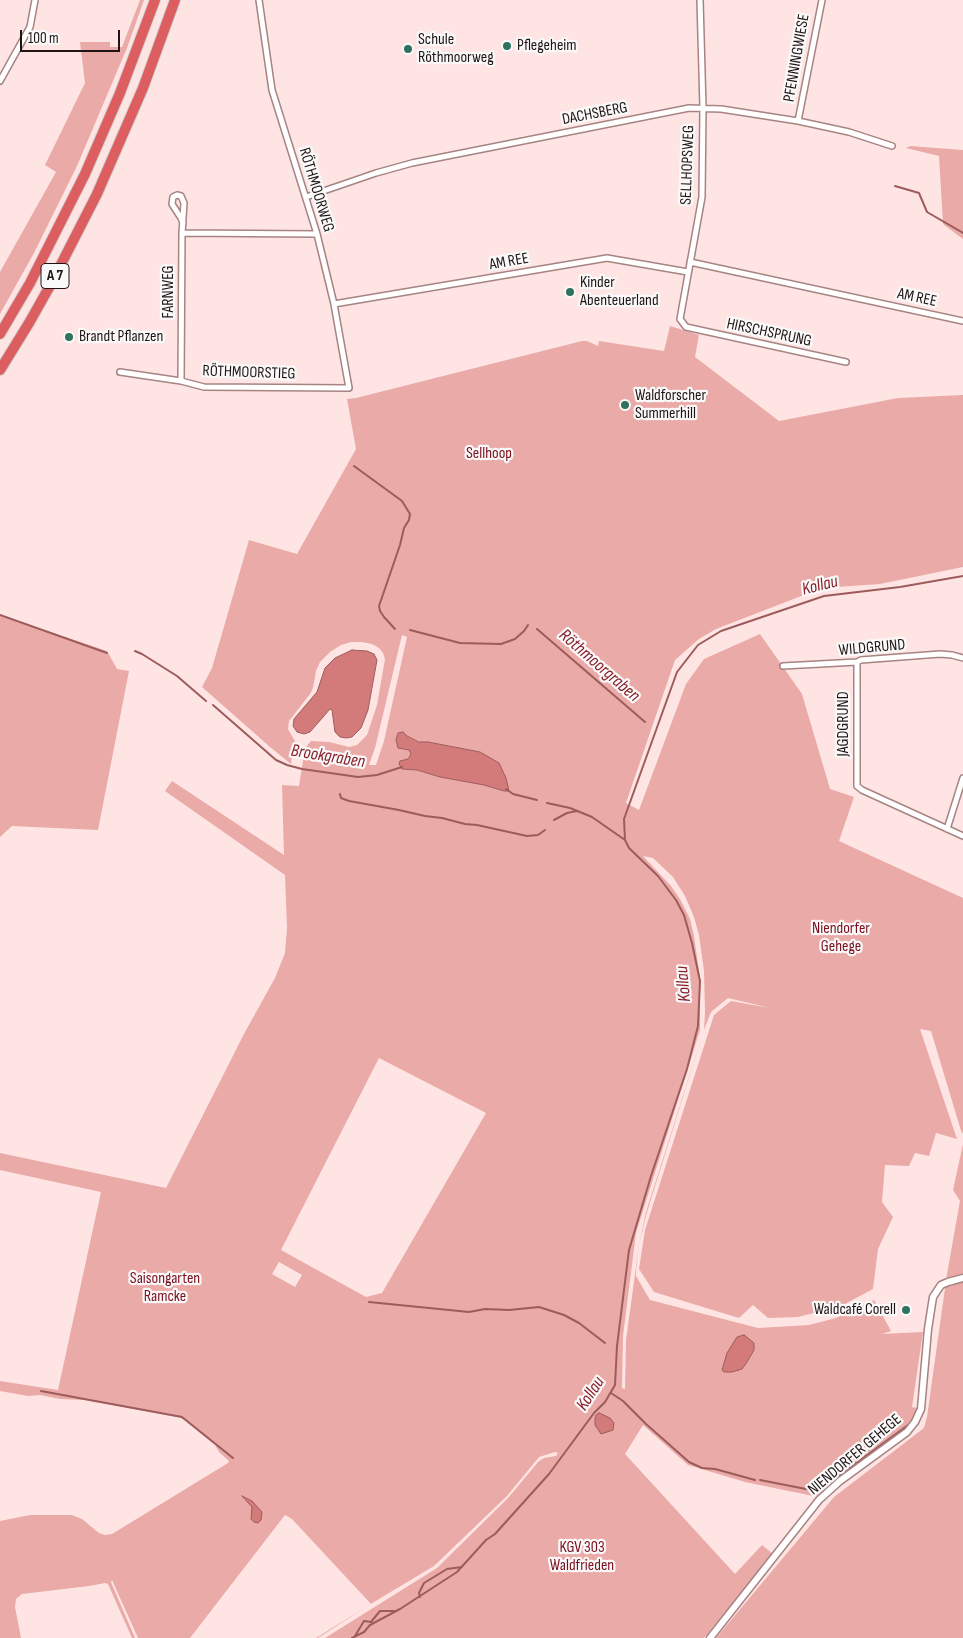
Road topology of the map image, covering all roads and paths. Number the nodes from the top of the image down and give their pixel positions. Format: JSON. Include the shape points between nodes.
{"nodes":[{"id":1,"x":35,"y":0,"type":"edge"},
{"id":2,"x":155,"y":0,"type":"edge"},
{"id":3,"x":175,"y":0,"type":"edge"},
{"id":4,"x":260,"y":0,"type":"edge"},
{"id":5,"x":700,"y":0,"type":"edge"},
{"id":6,"x":822,"y":0,"type":"edge"},
{"id":7,"x":0,"y":82,"type":"edge"},
{"id":8,"x":703,"y":108,"type":"junction"},
{"id":9,"x":798,"y":121,"type":"junction"},
{"id":10,"x":892,"y":146,"type":"dead end"},
{"id":11,"x":306,"y":197,"type":"junction"},
{"id":12,"x":183,"y":223,"type":"junction"},
{"id":13,"x":182,"y":233,"type":"junction"},
{"id":14,"x":317,"y":234,"type":"junction"},
{"id":15,"x":690,"y":262,"type":"junction"},
{"id":16,"x":688,"y":272,"type":"junction"},
{"id":17,"x":334,"y":304,"type":"junction"},
{"id":18,"x":963,"y":321,"type":"edge"},
{"id":19,"x":686,"y":327,"type":"joint"},
{"id":20,"x":0,"y":334,"type":"edge"},
{"id":21,"x":846,"y":362,"type":"dead end"},
{"id":22,"x":0,"y":370,"type":"edge"},
{"id":23,"x":120,"y":372,"type":"dead end"},
{"id":24,"x":181,"y":381,"type":"junction"},
{"id":25,"x":348,"y":388,"type":"joint"},
{"id":26,"x":963,"y":658,"type":"edge"},
{"id":27,"x":857,"y":662,"type":"junction"},
{"id":28,"x":783,"y":666,"type":"dead end"},
{"id":29,"x":963,"y":778,"type":"edge"},
{"id":30,"x":948,"y":829,"type":"junction"},
{"id":31,"x":963,"y":836,"type":"edge"},
{"id":32,"x":963,"y":1278,"type":"edge"},
{"id":33,"x":710,"y":1638,"type":"edge"}],
"edges":[{"from":1,"to":7,"type":"street","via":[[30,27]]},
{"from":2,"to":20,"type":"highway","number":"A 7","via":[[85,174],[30,283]]},
{"from":3,"to":22,"type":"highway","number":"A 7","via":[[97,194],[51,284]]},
{"from":4,"to":11,"type":"street","name":"RÖTHMOORWEG","via":[[272,90]]},
{"from":5,"to":8,"type":"street","name":"SELLHOPSWEG"},
{"from":6,"to":9,"type":"street","name":"PFENNINGWIESE"},
{"from":8,"to":9,"type":"street","name":"DACHSBERG"},
{"from":8,"to":11,"type":"street","name":"DACHSBERG","via":[[689,108],[412,163]]},
{"from":8,"to":15,"type":"street","name":"SELLHOPSWEG","via":[[702,197]]},
{"from":9,"to":10,"type":"street","name":"DACHSBERG"},
{"from":11,"to":14,"type":"street","name":"RÖTHMOORWEG"},
{"from":12,"to":12,"type":"street","name":"FARNWEG","via":[[184,203],[181,196],[173,197],[172,204]]},
{"from":12,"to":13,"type":"street","name":"FARNWEG"},
{"from":13,"to":14,"type":"street"},
{"from":13,"to":24,"type":"street","name":"FARNWEG"},
{"from":14,"to":17,"type":"street","name":"RÖTHMOORWEG"},
{"from":15,"to":16,"type":"street","name":"SELLHOPSWEG"},
{"from":15,"to":18,"type":"street","name":"AM REE"},
{"from":16,"to":17,"type":"street","name":"AM REE","via":[[607,258]]},
{"from":16,"to":19,"type":"street","name":"SELLHOPSWEG","via":[[680,319]]},
{"from":17,"to":25,"type":"street","name":"RÖTHMOORWEG"},
{"from":19,"to":21,"type":"street","name":"HIRSCHSPRUNG"},
{"from":23,"to":24,"type":"street","name":"RÖTHMOORSTIEG"},
{"from":24,"to":25,"type":"street","name":"RÖTHMOORSTIEG","via":[[204,387]]},
{"from":26,"to":27,"type":"street","name":"WILDGRUND","via":[[940,654]]},
{"from":27,"to":28,"type":"street","name":"WILDGRUND"},
{"from":27,"to":30,"type":"street","name":"JAGDGRUND","via":[[857,786]]},
{"from":29,"to":30,"type":"street"},
{"from":30,"to":31,"type":"street"},
{"from":32,"to":33,"type":"street","name":"NIENDORFER GEHEGE","via":[[941,1285],[933,1297],[921,1409],[915,1422],[907,1432],[819,1500]]}]}
